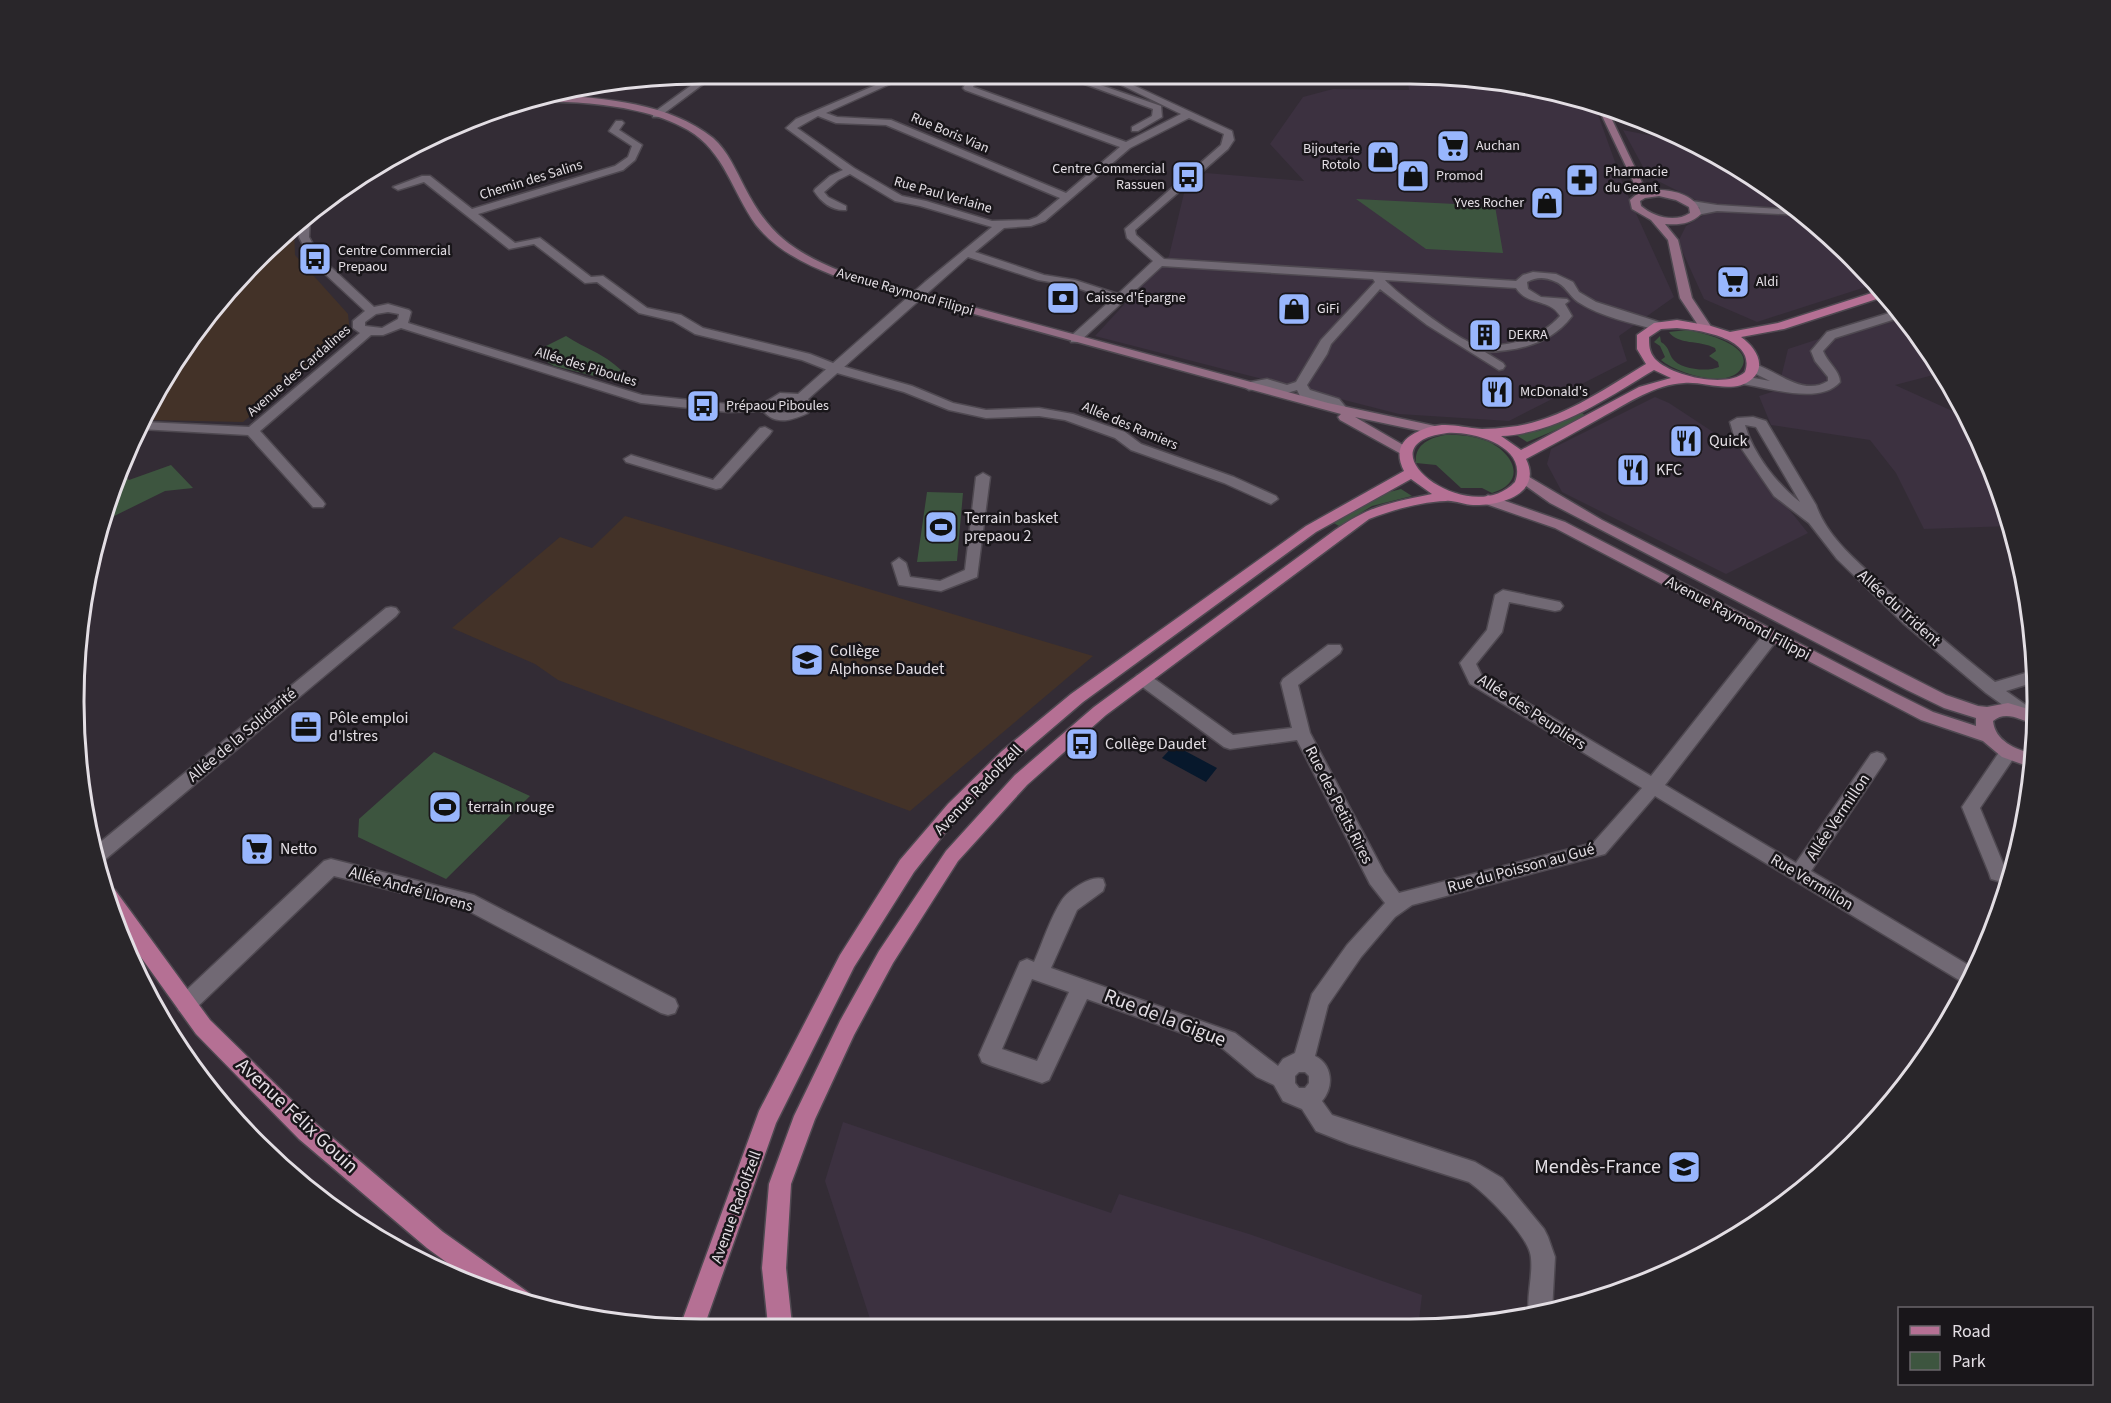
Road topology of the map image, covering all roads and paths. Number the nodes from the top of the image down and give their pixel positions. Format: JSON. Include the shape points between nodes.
{"nodes":[{"id":1,"x":698,"y":84,"type":"edge"},
{"id":2,"x":885,"y":84,"type":"edge"},
{"id":3,"x":970,"y":84,"type":"edge"},
{"id":4,"x":1089,"y":84,"type":"edge"},
{"id":5,"x":1124,"y":84,"type":"edge"},
{"id":6,"x":1138,"y":84,"type":"edge"},
{"id":7,"x":1131,"y":87,"type":"junction"},
{"id":8,"x":567,"y":99,"type":"edge"},
{"id":9,"x":817,"y":113,"type":"junction"},
{"id":10,"x":1189,"y":114,"type":"junction"},
{"id":11,"x":656,"y":115,"type":"junction"},
{"id":12,"x":1606,"y":116,"type":"edge"},
{"id":13,"x":619,"y":123,"type":"dead end"},
{"id":14,"x":1113,"y":140,"type":"junction"},
{"id":15,"x":1127,"y":146,"type":"junction"},
{"id":16,"x":1629,"y":165,"type":"junction"},
{"id":17,"x":850,"y":170,"type":"junction"},
{"id":18,"x":398,"y":187,"type":"dead end"},
{"id":19,"x":1668,"y":194,"type":"junction"},
{"id":20,"x":1642,"y":195,"type":"junction"},
{"id":21,"x":1067,"y":197,"type":"junction"},
{"id":22,"x":842,"y":208,"type":"dead end"},
{"id":23,"x":1694,"y":208,"type":"junction"},
{"id":24,"x":1785,"y":212,"type":"edge"},
{"id":25,"x":470,"y":213,"type":"junction"},
{"id":26,"x":1654,"y":217,"type":"junction"},
{"id":27,"x":1683,"y":220,"type":"junction"},
{"id":28,"x":1001,"y":225,"type":"junction"},
{"id":29,"x":304,"y":229,"type":"edge"},
{"id":30,"x":1673,"y":240,"type":"junction"},
{"id":31,"x":966,"y":253,"type":"junction"},
{"id":32,"x":1158,"y":262,"type":"junction"},
{"id":33,"x":1378,"y":280,"type":"junction"},
{"id":34,"x":1520,"y":285,"type":"junction"},
{"id":35,"x":916,"y":295,"type":"junction"},
{"id":36,"x":1875,"y":296,"type":"edge"},
{"id":37,"x":1686,"y":298,"type":"junction"},
{"id":38,"x":1120,"y":299,"type":"junction"},
{"id":39,"x":1564,"y":299,"type":"junction"},
{"id":40,"x":372,"y":311,"type":"junction"},
{"id":41,"x":1891,"y":316,"type":"edge"},
{"id":42,"x":400,"y":324,"type":"junction"},
{"id":43,"x":1677,"y":324,"type":"junction"},
{"id":44,"x":1658,"y":326,"type":"junction"},
{"id":45,"x":1780,"y":326,"type":"junction"},
{"id":46,"x":1706,"y":328,"type":"junction"},
{"id":47,"x":368,"y":332,"type":"junction"},
{"id":48,"x":1643,"y":335,"type":"junction"},
{"id":49,"x":1729,"y":336,"type":"junction"},
{"id":50,"x":1075,"y":339,"type":"junction"},
{"id":51,"x":1471,"y":348,"type":"junction"},
{"id":52,"x":1749,"y":350,"type":"junction"},
{"id":53,"x":1654,"y":364,"type":"junction"},
{"id":54,"x":1499,"y":366,"type":"dead end"},
{"id":55,"x":834,"y":368,"type":"junction"},
{"id":56,"x":1754,"y":368,"type":"junction"},
{"id":57,"x":1683,"y":379,"type":"junction"},
{"id":58,"x":1743,"y":380,"type":"junction"},
{"id":59,"x":1301,"y":385,"type":"junction"},
{"id":60,"x":1249,"y":386,"type":"junction"},
{"id":61,"x":1797,"y":389,"type":"junction"},
{"id":62,"x":801,"y":398,"type":"junction"},
{"id":63,"x":769,"y":407,"type":"junction"},
{"id":64,"x":1326,"y":407,"type":"junction"},
{"id":65,"x":1342,"y":410,"type":"junction"},
{"id":66,"x":149,"y":426,"type":"edge"},
{"id":67,"x":1435,"y":430,"type":"junction"},
{"id":68,"x":252,"y":431,"type":"junction"},
{"id":69,"x":765,"y":431,"type":"dead end"},
{"id":70,"x":1475,"y":431,"type":"junction"},
{"id":71,"x":1405,"y":452,"type":"junction"},
{"id":72,"x":1519,"y":457,"type":"junction"},
{"id":73,"x":631,"y":459,"type":"dead end"},
{"id":74,"x":1411,"y":473,"type":"junction"},
{"id":75,"x":983,"y":477,"type":"dead end"},
{"id":76,"x":1524,"y":478,"type":"junction"},
{"id":77,"x":1447,"y":496,"type":"junction"},
{"id":78,"x":1271,"y":499,"type":"dead end"},
{"id":79,"x":1488,"y":500,"type":"junction"},
{"id":80,"x":318,"y":504,"type":"dead end"},
{"id":81,"x":1814,"y":520,"type":"junction"},
{"id":82,"x":899,"y":563,"type":"dead end"},
{"id":83,"x":1555,"y":606,"type":"dead end"},
{"id":84,"x":391,"y":612,"type":"dead end"},
{"id":85,"x":1771,"y":636,"type":"junction"},
{"id":86,"x":1334,"y":649,"type":"dead end"},
{"id":87,"x":1143,"y":679,"type":"junction"},
{"id":88,"x":2026,"y":679,"type":"edge"},
{"id":89,"x":1992,"y":689,"type":"junction"},
{"id":90,"x":1991,"y":712,"type":"junction"},
{"id":91,"x":2027,"y":713,"type":"edge"},
{"id":92,"x":2027,"y":714,"type":"edge"},
{"id":93,"x":1302,"y":733,"type":"junction"},
{"id":94,"x":1988,"y":736,"type":"junction"},
{"id":95,"x":2008,"y":753,"type":"junction"},
{"id":96,"x":2024,"y":758,"type":"edge"},
{"id":97,"x":1877,"y":759,"type":"dead end"},
{"id":98,"x":1653,"y":787,"type":"junction"},
{"id":99,"x":103,"y":851,"type":"edge"},
{"id":100,"x":1998,"y":873,"type":"dead end"},
{"id":101,"x":1799,"y":874,"type":"junction"},
{"id":102,"x":1096,"y":885,"type":"dead end"},
{"id":103,"x":1397,"y":905,"type":"junction"},
{"id":104,"x":123,"y":917,"type":"edge"},
{"id":105,"x":1039,"y":972,"type":"junction"},
{"id":106,"x":1964,"y":973,"type":"edge"},
{"id":107,"x":1082,"y":987,"type":"junction"},
{"id":108,"x":186,"y":1004,"type":"junction"},
{"id":109,"x":668,"y":1006,"type":"dead end"},
{"id":110,"x":1303,"y":1062,"type":"junction"},
{"id":111,"x":1283,"y":1079,"type":"junction"},
{"id":112,"x":1307,"y":1098,"type":"junction"},
{"id":113,"x":496,"y":1284,"type":"edge"},
{"id":114,"x":1540,"y":1305,"type":"edge"},
{"id":115,"x":695,"y":1319,"type":"edge"},
{"id":116,"x":779,"y":1319,"type":"edge"}],
"edges":[{"from":1,"to":11,"type":"street"},
{"from":2,"to":9,"type":"street","name":"Rue Paul Verlaine"},
{"from":3,"to":14,"type":"street","via":[[968,88]]},
{"from":4,"to":14,"type":"street","via":[[1158,108],[1157,117]]},
{"from":5,"to":7,"type":"street"},
{"from":6,"to":7,"type":"street"},
{"from":7,"to":10,"type":"street"},
{"from":8,"to":11,"type":"main road","name":"Avenue Raymond Filippi","via":[[602,102]]},
{"from":9,"to":17,"type":"street","name":"Rue Paul Verlaine","via":[[791,128]]},
{"from":9,"to":21,"type":"street","name":"Rue Boris Vian","via":[[836,120],[888,122]]},
{"from":10,"to":15,"type":"street","name":"Rue Paul Verlaine"},
{"from":10,"to":32,"type":"street","via":[[1229,133],[1229,140],[1130,229],[1131,236],[1152,252]]},
{"from":11,"to":35,"type":"main road","name":"Avenue Raymond Filippi","via":[[710,141],[764,230],[783,247],[838,274]]},
{"from":12,"to":16,"type":"main road"},
{"from":13,"to":25,"type":"street","name":"Chemin des Salins","via":[[614,131],[637,145],[632,158],[619,168]]},
{"from":14,"to":15,"type":"street"},
{"from":15,"to":21,"type":"street","name":"Rue Paul Verlaine"},
{"from":16,"to":19,"type":"main road"},
{"from":16,"to":20,"type":"main road"},
{"from":17,"to":22,"type":"street","via":[[819,191],[824,199]]},
{"from":17,"to":28,"type":"street","name":"Rue Paul Verlaine","via":[[898,199]]},
{"from":18,"to":25,"type":"street","name":"Chemin des Salins","via":[[426,178]]},
{"from":19,"to":20,"type":"main road"},
{"from":19,"to":23,"type":"main road"},
{"from":20,"to":26,"type":"main road","via":[[1635,200],[1636,206]]},
{"from":21,"to":28,"type":"street","name":"Rue Paul Verlaine","via":[[1041,219]]},
{"from":23,"to":24,"type":"street"},
{"from":23,"to":27,"type":"main road","via":[[1694,217]]},
{"from":25,"to":55,"type":"street","name":"Allée des Ramiers","via":[[513,247],[536,240],[589,280],[599,278],[643,311],[677,318],[699,331],[806,357]]},
{"from":26,"to":27,"type":"main road"},
{"from":26,"to":30,"type":"main road"},
{"from":27,"to":30,"type":"main road"},
{"from":28,"to":31,"type":"street"},
{"from":29,"to":40,"type":"street","via":[[304,237],[315,259]]},
{"from":30,"to":37,"type":"main road"},
{"from":31,"to":35,"type":"street"},
{"from":31,"to":38,"type":"street"},
{"from":32,"to":33,"type":"street"},
{"from":32,"to":38,"type":"street"},
{"from":33,"to":34,"type":"street"},
{"from":33,"to":51,"type":"street"},
{"from":33,"to":59,"type":"street","via":[[1324,342],[1321,354]]},
{"from":34,"to":39,"type":"street","via":[[1532,297]]},
{"from":34,"to":39,"type":"street","via":[[1529,276],[1547,275],[1569,284]]},
{"from":35,"to":50,"type":"main road","name":"Avenue Raymond Filippi"},
{"from":35,"to":55,"type":"street"},
{"from":36,"to":45,"type":"main road"},
{"from":37,"to":43,"type":"main road"},
{"from":37,"to":46,"type":"main road"},
{"from":38,"to":50,"type":"street"},
{"from":39,"to":44,"type":"street"},
{"from":39,"to":48,"type":"street"},
{"from":39,"to":51,"type":"street","via":[[1561,307],[1566,316],[1548,332],[1504,348]]},
{"from":40,"to":42,"type":"street","via":[[401,310],[406,316]]},
{"from":40,"to":47,"type":"street","via":[[358,324]]},
{"from":41,"to":61,"type":"street","via":[[1831,335],[1817,351],[1834,382],[1822,390]]},
{"from":42,"to":47,"type":"street"},
{"from":42,"to":63,"type":"street","name":"Allée des Piboules","via":[[641,399],[728,408]]},
{"from":43,"to":44,"type":"main road"},
{"from":43,"to":46,"type":"main road"},
{"from":44,"to":48,"type":"main road"},
{"from":45,"to":49,"type":"main road"},
{"from":45,"to":52,"type":"main road","via":[[1754,341]]},
{"from":46,"to":49,"type":"main road"},
{"from":47,"to":68,"type":"street","name":"Avenue des Cardalines"},
{"from":48,"to":53,"type":"main road","via":[[1643,347]]},
{"from":49,"to":52,"type":"main road"},
{"from":50,"to":60,"type":"main road","name":"Avenue Raymond Filippi"},
{"from":51,"to":54,"type":"street"},
{"from":52,"to":56,"type":"main road"},
{"from":53,"to":57,"type":"main road"},
{"from":53,"to":70,"type":"main road","via":[[1540,426],[1509,433]]},
{"from":55,"to":62,"type":"street"},
{"from":55,"to":78,"type":"street","name":"Allée des Ramiers","via":[[881,380],[949,406],[986,414],[1039,412],[1068,417]]},
{"from":56,"to":58,"type":"main road"},
{"from":56,"to":61,"type":"street"},
{"from":57,"to":58,"type":"main road","via":[[1713,384]]},
{"from":57,"to":72,"type":"main road","via":[[1643,390]]},
{"from":58,"to":61,"type":"street"},
{"from":59,"to":60,"type":"street","via":[[1287,389],[1267,383]]},
{"from":59,"to":65,"type":"street","via":[[1305,393],[1334,402]]},
{"from":60,"to":64,"type":"main road","name":"Avenue Raymond Filippi"},
{"from":62,"to":63,"type":"street","via":[[785,396]]},
{"from":62,"to":63,"type":"street","via":[[805,407],[795,415],[778,416]]},
{"from":64,"to":65,"type":"main road","name":"Avenue Raymond Filippi"},
{"from":64,"to":71,"type":"main road","name":"Avenue Raymond Filippi"},
{"from":65,"to":67,"type":"main road","name":"Avenue Raymond Filippi"},
{"from":66,"to":68,"type":"street","name":"Avenue des Cardalines"},
{"from":67,"to":70,"type":"main road"},
{"from":67,"to":71,"type":"main road","via":[[1416,438]]},
{"from":68,"to":80,"type":"street"},
{"from":69,"to":73,"type":"street","via":[[716,485]]},
{"from":70,"to":72,"type":"main road","via":[[1497,439]]},
{"from":71,"to":74,"type":"main road"},
{"from":72,"to":76,"type":"main road"},
{"from":74,"to":77,"type":"main road","via":[[1425,486]]},
{"from":74,"to":115,"type":"main road","name":"Avenue Radolfzell","via":[[1311,529],[1077,698],[1008,756],[954,809],[908,866],[847,961],[772,1109]]},
{"from":75,"to":82,"type":"street","via":[[972,573],[942,586],[904,581]]},
{"from":76,"to":79,"type":"main road","via":[[1510,494]]},
{"from":76,"to":90,"type":"main road","name":"Avenue Raymond Filippi","via":[[1597,523],[1913,686],[1971,712]]},
{"from":77,"to":79,"type":"main road"},
{"from":77,"to":87,"type":"main road","name":"Avenue Radolfzell","via":[[1364,516]]},
{"from":79,"to":85,"type":"main road","name":"Avenue Raymond Filippi","via":[[1560,525]]},
{"from":81,"to":81,"type":"street","name":"Allée du Trident","via":[[1761,424],[1737,422],[1742,439],[1779,493]]},
{"from":81,"to":89,"type":"street","name":"Allée du Trident","via":[[1842,555],[1908,619]]},
{"from":83,"to":98,"type":"street","name":"Allée des Peupliers","via":[[1503,595],[1494,632],[1468,663],[1476,680]]},
{"from":84,"to":99,"type":"street","name":"Allée de la Solidarité"},
{"from":85,"to":94,"type":"main road","name":"Avenue Raymond Filippi","via":[[1928,716]]},
{"from":85,"to":98,"type":"street","name":"Rue du Poisson au Gué"},
{"from":86,"to":93,"type":"street","via":[[1289,683]]},
{"from":87,"to":93,"type":"street","name":"Rue des Petits Rires","via":[[1230,742]]},
{"from":87,"to":116,"type":"main road","name":"Avenue Radolfzell","via":[[1021,780],[952,856],[886,957],[846,1028],[805,1116],[780,1184],[774,1268]]},
{"from":88,"to":89,"type":"street"},
{"from":89,"to":90,"type":"street","via":[[1995,699]]},
{"from":89,"to":91,"type":"street","name":"Allée du Trident"},
{"from":90,"to":92,"type":"main road","name":"Avenue Raymond Filippi","via":[[2015,710]]},
{"from":90,"to":94,"type":"main road","via":[[1984,719]]},
{"from":93,"to":103,"type":"street","name":"Rue des Petits Rires","via":[[1377,878]]},
{"from":94,"to":95,"type":"main road"},
{"from":95,"to":96,"type":"main road"},
{"from":95,"to":100,"type":"street","via":[[1971,807]]},
{"from":97,"to":101,"type":"street","name":"Allée Vermillon"},
{"from":98,"to":101,"type":"street","name":"Rue Vermillon"},
{"from":98,"to":103,"type":"street","name":"Rue du Poisson au Gué","via":[[1599,849],[1407,898]]},
{"from":101,"to":106,"type":"street","name":"Rue Vermillon"},
{"from":102,"to":105,"type":"street","via":[[1070,904]]},
{"from":103,"to":110,"type":"street","name":"Rue du Poisson au Gué","via":[[1354,951],[1319,1001]]},
{"from":104,"to":108,"type":"main road","name":"Avenue Félix Gouin"},
{"from":105,"to":107,"type":"street","name":"Rue de la Gigue"},
{"from":105,"to":107,"type":"street","via":[[1027,968],[989,1055],[1042,1073]]},
{"from":107,"to":111,"type":"street","name":"Rue de la Gigue","via":[[1228,1040],[1264,1070]]},
{"from":108,"to":109,"type":"street","name":"Allée André Liorens","via":[[331,867],[467,901]]},
{"from":108,"to":113,"type":"main road","name":"Avenue Félix Gouin","via":[[203,1027],[307,1131],[435,1240]]},
{"from":110,"to":111,"type":"street","via":[[1289,1065]]},
{"from":110,"to":112,"type":"street","via":[[1314,1068],[1320,1082],[1316,1094]]},
{"from":111,"to":112,"type":"street","via":[[1289,1092]]},
{"from":112,"to":114,"type":"street","via":[[1324,1123],[1475,1173],[1494,1186],[1536,1237],[1543,1257]]}]}
